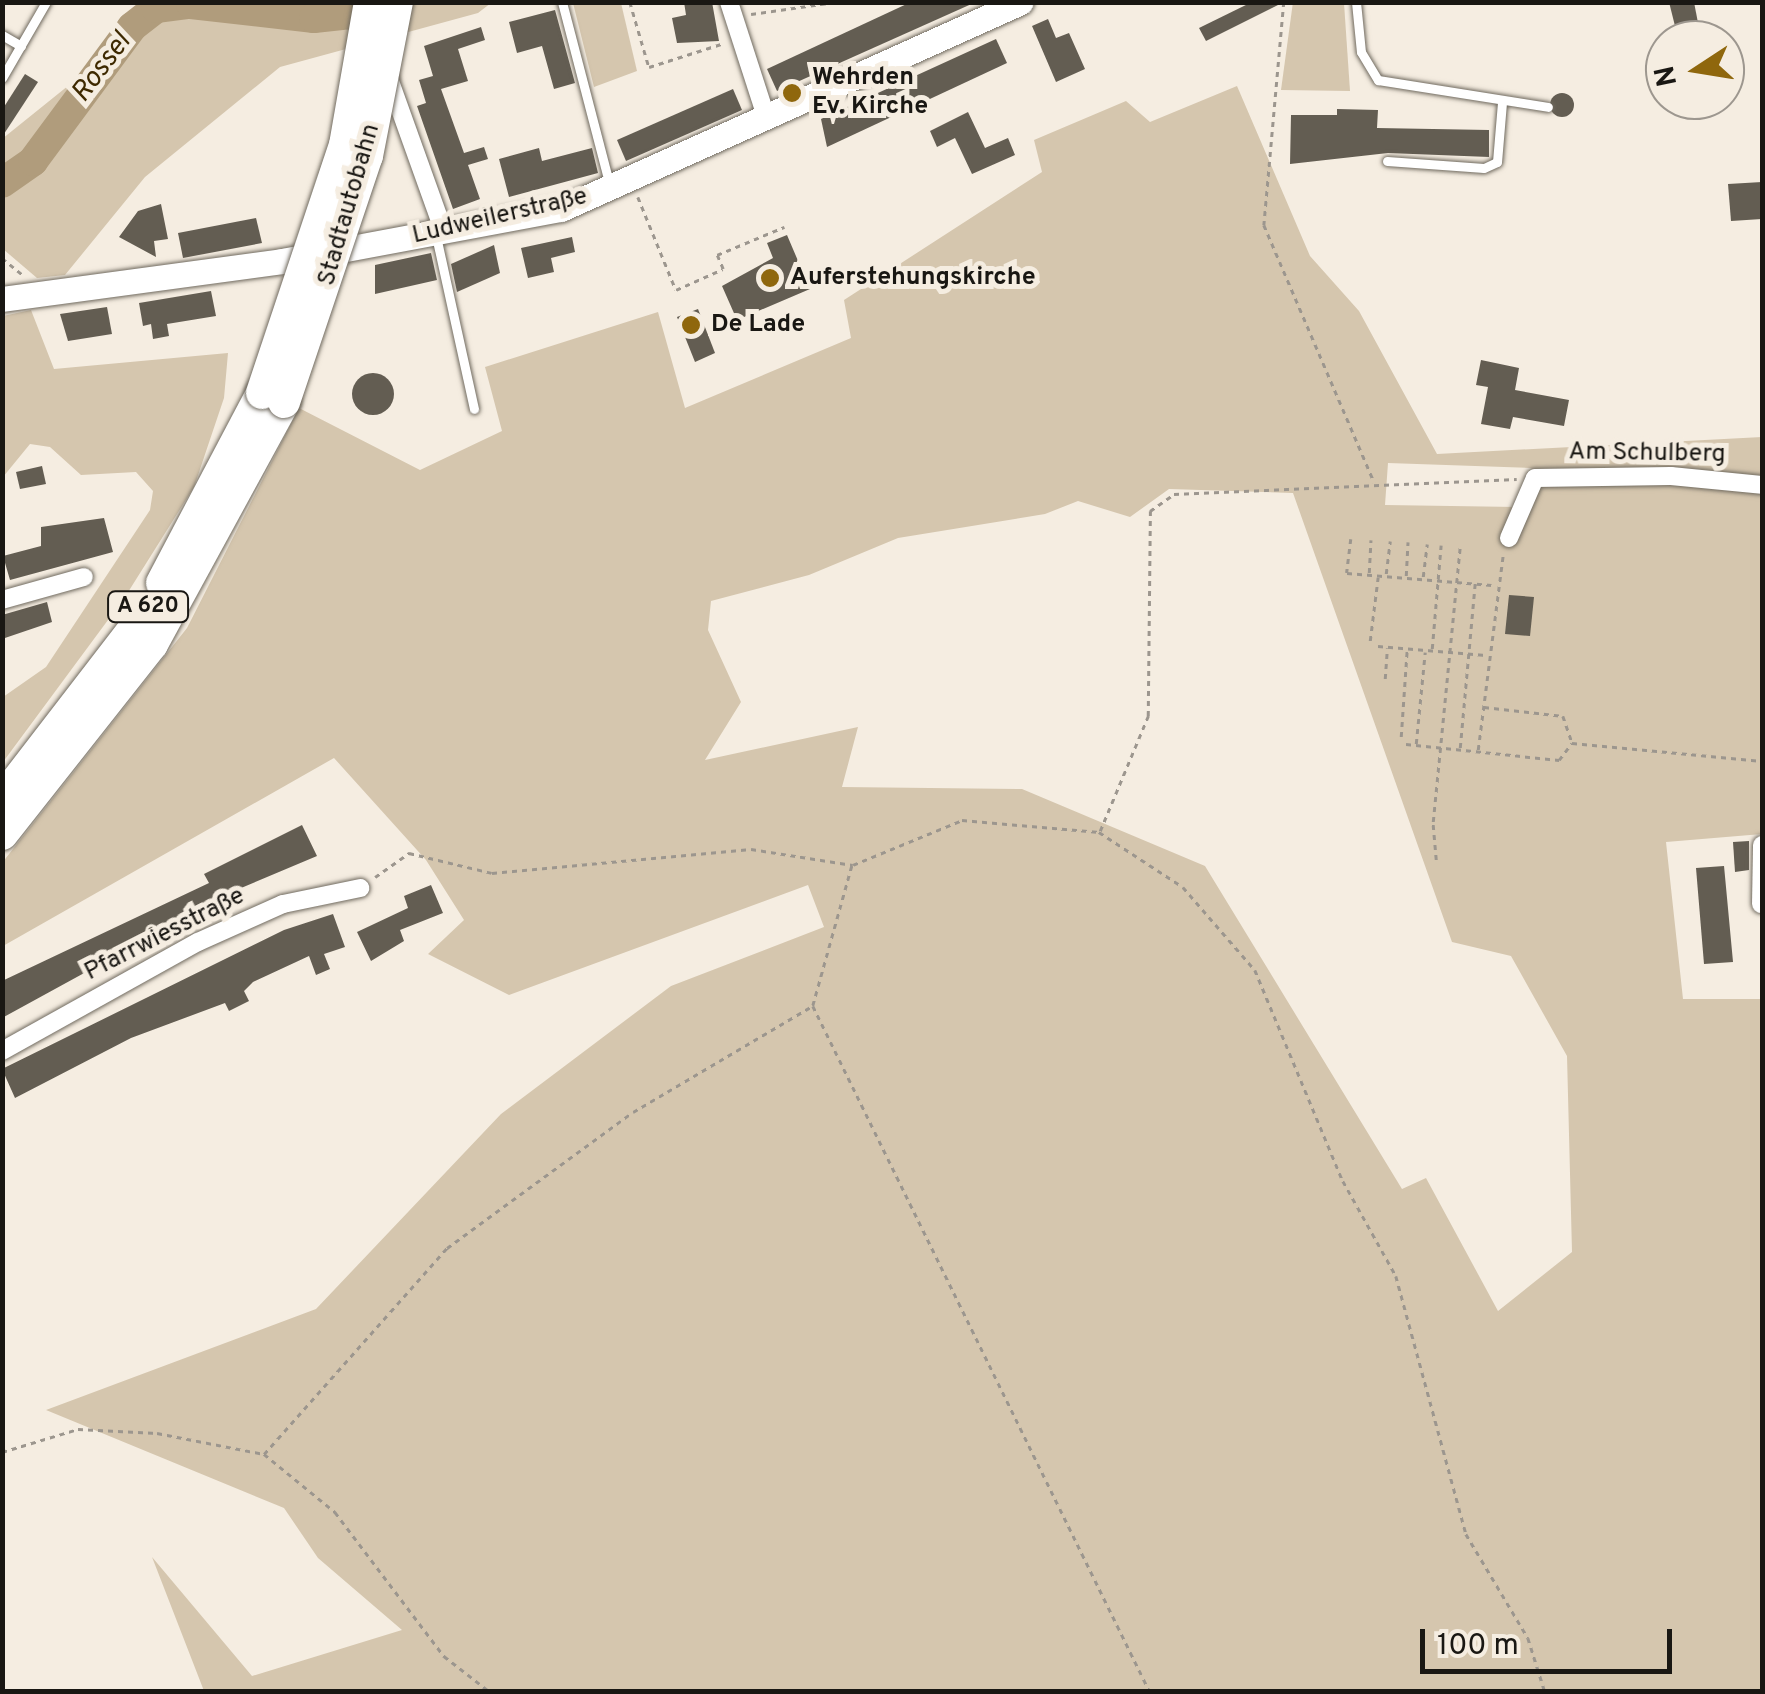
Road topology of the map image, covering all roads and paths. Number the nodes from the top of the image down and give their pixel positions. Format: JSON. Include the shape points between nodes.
{"nodes":[{"id":1,"x":46,"y":2,"type":"edge"},
{"id":2,"x":370,"y":2,"type":"edge"},
{"id":3,"x":397,"y":2,"type":"edge"},
{"id":4,"x":562,"y":2,"type":"edge"},
{"id":5,"x":630,"y":2,"type":"edge"},
{"id":6,"x":1021,"y":2,"type":"edge"},
{"id":7,"x":1284,"y":2,"type":"edge"},
{"id":8,"x":1356,"y":2,"type":"edge"},
{"id":9,"x":828,"y":3,"type":"edge"},
{"id":10,"x":730,"y":10,"type":"edge"},
{"id":11,"x":2,"y":36,"type":"edge"},
{"id":12,"x":735,"y":41,"type":"junction"},
{"id":13,"x":21,"y":46,"type":"junction"},
{"id":14,"x":376,"y":48,"type":"dead end"},
{"id":15,"x":4,"y":71,"type":"edge"},
{"id":16,"x":1502,"y":102,"type":"junction"},
{"id":17,"x":1548,"y":107,"type":"dead end"},
{"id":18,"x":767,"y":120,"type":"junction"},
{"id":19,"x":1387,"y":161,"type":"dead end"},
{"id":20,"x":622,"y":186,"type":"junction"},
{"id":21,"x":784,"y":227,"type":"dead end"},
{"id":22,"x":440,"y":233,"type":"junction"},
{"id":23,"x":2,"y":299,"type":"edge"},
{"id":24,"x":273,"y":397,"type":"junction"},
{"id":25,"x":474,"y":409,"type":"dead end"},
{"id":26,"x":1535,"y":478,"type":"junction"},
{"id":27,"x":1374,"y":484,"type":"junction"},
{"id":28,"x":1762,"y":485,"type":"edge"},
{"id":29,"x":1509,"y":538,"type":"joint"},
{"id":30,"x":1351,"y":539,"type":"dead end"},
{"id":31,"x":1372,"y":540,"type":"dead end"},
{"id":32,"x":1390,"y":541,"type":"dead end"},
{"id":33,"x":1408,"y":542,"type":"dead end"},
{"id":34,"x":1427,"y":544,"type":"dead end"},
{"id":35,"x":1441,"y":545,"type":"dead end"},
{"id":36,"x":1460,"y":547,"type":"dead end"},
{"id":37,"x":1369,"y":575,"type":"junction"},
{"id":38,"x":1378,"y":575,"type":"junction"},
{"id":39,"x":1386,"y":576,"type":"junction"},
{"id":40,"x":84,"y":577,"type":"dead end"},
{"id":41,"x":1406,"y":578,"type":"junction"},
{"id":42,"x":1422,"y":579,"type":"junction"},
{"id":43,"x":1438,"y":580,"type":"junction"},
{"id":44,"x":1456,"y":582,"type":"junction"},
{"id":45,"x":1474,"y":583,"type":"junction"},
{"id":46,"x":1494,"y":585,"type":"junction"},
{"id":47,"x":2,"y":600,"type":"edge"},
{"id":48,"x":1370,"y":642,"type":"dead end"},
{"id":49,"x":1378,"y":646,"type":"dead end"},
{"id":50,"x":1387,"y":647,"type":"junction"},
{"id":51,"x":1407,"y":648,"type":"junction"},
{"id":52,"x":1429,"y":650,"type":"junction"},
{"id":53,"x":1449,"y":652,"type":"junction"},
{"id":54,"x":1468,"y":653,"type":"junction"},
{"id":55,"x":1488,"y":655,"type":"junction"},
{"id":56,"x":1384,"y":679,"type":"dead end"},
{"id":57,"x":1482,"y":706,"type":"junction"},
{"id":58,"x":1400,"y":736,"type":"dead end"},
{"id":59,"x":1572,"y":743,"type":"junction"},
{"id":60,"x":1406,"y":744,"type":"dead end"},
{"id":61,"x":1416,"y":746,"type":"junction"},
{"id":62,"x":1440,"y":748,"type":"junction"},
{"id":63,"x":1460,"y":750,"type":"junction"},
{"id":64,"x":1478,"y":751,"type":"junction"},
{"id":65,"x":1762,"y":761,"type":"edge"},
{"id":66,"x":2,"y":800,"type":"edge"},
{"id":67,"x":1099,"y":832,"type":"junction"},
{"id":68,"x":2,"y":834,"type":"edge"},
{"id":69,"x":1762,"y":845,"type":"edge"},
{"id":70,"x":1436,"y":860,"type":"dead end"},
{"id":71,"x":853,"y":865,"type":"junction"},
{"id":72,"x":360,"y":888,"type":"joint"},
{"id":73,"x":1762,"y":904,"type":"edge"},
{"id":74,"x":814,"y":1006,"type":"junction"},
{"id":75,"x":2,"y":1051,"type":"edge"},
{"id":76,"x":2,"y":1452,"type":"edge"},
{"id":77,"x":264,"y":1454,"type":"junction"},
{"id":78,"x":490,"y":1692,"type":"edge"},
{"id":79,"x":1150,"y":1692,"type":"edge"},
{"id":80,"x":1546,"y":1692,"type":"edge"}],
"edges":[{"from":1,"to":13,"type":"lane"},
{"from":2,"to":24,"type":"highway","number":"A 620","bridge":true,"via":[[345,145]]},
{"from":3,"to":24,"type":"highway","name":"Stadtautobahn","number":"A 620","bridge":true,"via":[[367,156]]},
{"from":4,"to":20,"type":"lane"},
{"from":5,"to":12,"type":"path","via":[[649,67]]},
{"from":6,"to":18,"type":"main road","name":"Ludweilerstraße"},
{"from":7,"to":27,"type":"path","via":[[1264,225]]},
{"from":8,"to":16,"type":"lane","via":[[1361,52],[1378,80]]},
{"from":9,"to":10,"type":"path"},
{"from":10,"to":12,"type":"street"},
{"from":11,"to":13,"type":"lane"},
{"from":12,"to":18,"type":"street"},
{"from":13,"to":15,"type":"lane"},
{"from":14,"to":22,"type":"street"},
{"from":16,"to":17,"type":"lane"},
{"from":16,"to":19,"type":"lane","via":[[1497,162],[1484,168]]},
{"from":18,"to":20,"type":"main road","name":"Ludweilerstraße"},
{"from":20,"to":21,"type":"path","via":[[676,290],[723,269],[718,255]]},
{"from":20,"to":22,"type":"main road","name":"Ludweilerstraße","via":[[561,209]]},
{"from":22,"to":23,"type":"main road","name":"Ludweilerstraße"},
{"from":22,"to":25,"type":"lane"},
{"from":24,"to":66,"type":"highway","number":"A 620","via":[[135,629]]},
{"from":24,"to":68,"type":"highway","number":"A 620","via":[[152,644]]},
{"from":26,"to":27,"type":"path"},
{"from":26,"to":28,"type":"street","name":"Am Schulberg","via":[[1671,476]]},
{"from":26,"to":29,"type":"street","name":"Am Schulberg"},
{"from":27,"to":67,"type":"path","via":[[1174,494],[1150,510],[1148,716]]},
{"from":29,"to":46,"type":"path"},
{"from":30,"to":37,"type":"path","via":[[1348,573]]},
{"from":31,"to":37,"type":"path"},
{"from":32,"to":39,"type":"path"},
{"from":33,"to":41,"type":"path"},
{"from":34,"to":42,"type":"path"},
{"from":35,"to":43,"type":"path"},
{"from":36,"to":44,"type":"path"},
{"from":37,"to":38,"type":"path"},
{"from":38,"to":39,"type":"path"},
{"from":38,"to":48,"type":"path"},
{"from":39,"to":41,"type":"path"},
{"from":40,"to":47,"type":"street"},
{"from":41,"to":42,"type":"path"},
{"from":42,"to":43,"type":"path"},
{"from":43,"to":44,"type":"path"},
{"from":43,"to":52,"type":"path"},
{"from":44,"to":45,"type":"path"},
{"from":44,"to":53,"type":"path"},
{"from":45,"to":46,"type":"path"},
{"from":45,"to":54,"type":"path"},
{"from":46,"to":55,"type":"path"},
{"from":49,"to":50,"type":"path"},
{"from":50,"to":51,"type":"path"},
{"from":50,"to":56,"type":"path"},
{"from":51,"to":52,"type":"path"},
{"from":51,"to":58,"type":"path"},
{"from":52,"to":53,"type":"path"},
{"from":52,"to":61,"type":"path"},
{"from":53,"to":54,"type":"path"},
{"from":53,"to":62,"type":"path"},
{"from":54,"to":55,"type":"path"},
{"from":54,"to":63,"type":"path"},
{"from":55,"to":57,"type":"path"},
{"from":57,"to":59,"type":"path","via":[[1563,716]]},
{"from":57,"to":64,"type":"path"},
{"from":59,"to":64,"type":"path","via":[[1559,760]]},
{"from":59,"to":65,"type":"path"},
{"from":60,"to":61,"type":"path"},
{"from":61,"to":62,"type":"path"},
{"from":62,"to":63,"type":"path"},
{"from":62,"to":70,"type":"path"},
{"from":63,"to":64,"type":"path"},
{"from":67,"to":71,"type":"path","via":[[962,820]]},
{"from":67,"to":80,"type":"path","via":[[1182,887],[1255,970],[1343,1180],[1396,1276],[1466,1534],[1528,1638]]},
{"from":69,"to":73,"type":"street"},
{"from":71,"to":72,"type":"path","via":[[752,849],[492,874],[409,853]]},
{"from":71,"to":74,"type":"path"},
{"from":72,"to":75,"type":"street","name":"Pfarrwiesstraße","via":[[283,904],[198,942]]},
{"from":74,"to":77,"type":"path","via":[[633,1112],[447,1248]]},
{"from":74,"to":79,"type":"path"},
{"from":76,"to":77,"type":"path","via":[[78,1429],[157,1433]]},
{"from":77,"to":78,"type":"path","via":[[335,1512],[444,1656]]}]}
